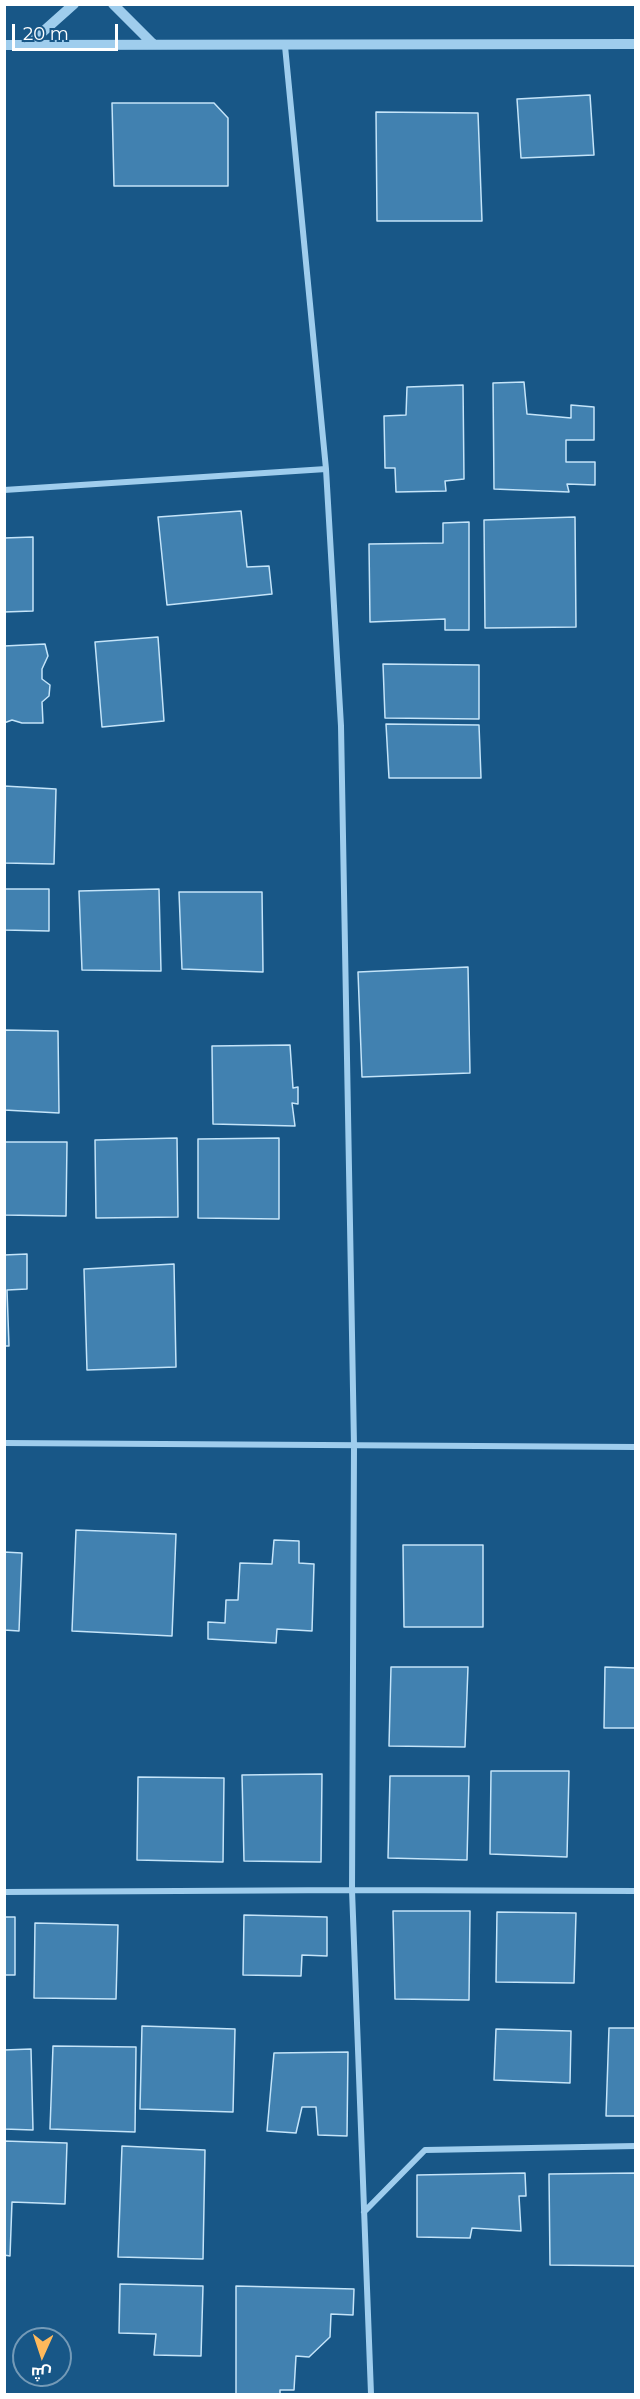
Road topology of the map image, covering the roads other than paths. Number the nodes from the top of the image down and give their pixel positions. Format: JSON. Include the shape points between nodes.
{"nodes":[{"id":1,"x":74,"y":4,"type":"edge"},
{"id":2,"x":113,"y":4,"type":"edge"},
{"id":3,"x":4,"y":45,"type":"edge"},
{"id":4,"x":28,"y":45,"type":"junction"},
{"id":5,"x":154,"y":45,"type":"junction"},
{"id":6,"x":636,"y":45,"type":"edge"},
{"id":7,"x":285,"y":46,"type":"junction"},
{"id":8,"x":326,"y":469,"type":"junction"},
{"id":9,"x":4,"y":490,"type":"edge"},
{"id":10,"x":4,"y":1443,"type":"edge"},
{"id":11,"x":354,"y":1445,"type":"junction"},
{"id":12,"x":636,"y":1447,"type":"edge"},
{"id":13,"x":352,"y":1890,"type":"junction"},
{"id":14,"x":4,"y":1892,"type":"edge"},
{"id":15,"x":636,"y":1892,"type":"edge"},
{"id":16,"x":636,"y":2146,"type":"edge"},
{"id":17,"x":364,"y":2212,"type":"junction"},
{"id":18,"x":371,"y":2394,"type":"edge"}],
"edges":[{"from":1,"to":4,"type":"street"},
{"from":2,"to":5,"type":"street"},
{"from":3,"to":4,"type":"street"},
{"from":4,"to":5,"type":"street"},
{"from":5,"to":7,"type":"street"},
{"from":6,"to":7,"type":"street"},
{"from":7,"to":8,"type":"street"},
{"from":8,"to":9,"type":"street"},
{"from":8,"to":11,"type":"street","via":[[341,726]]},
{"from":10,"to":11,"type":"street"},
{"from":11,"to":12,"type":"street"},
{"from":11,"to":13,"type":"street"},
{"from":13,"to":14,"type":"street"},
{"from":13,"to":15,"type":"street"},
{"from":13,"to":17,"type":"street"},
{"from":16,"to":17,"type":"street","via":[[425,2150]]},
{"from":17,"to":18,"type":"street"}]}
